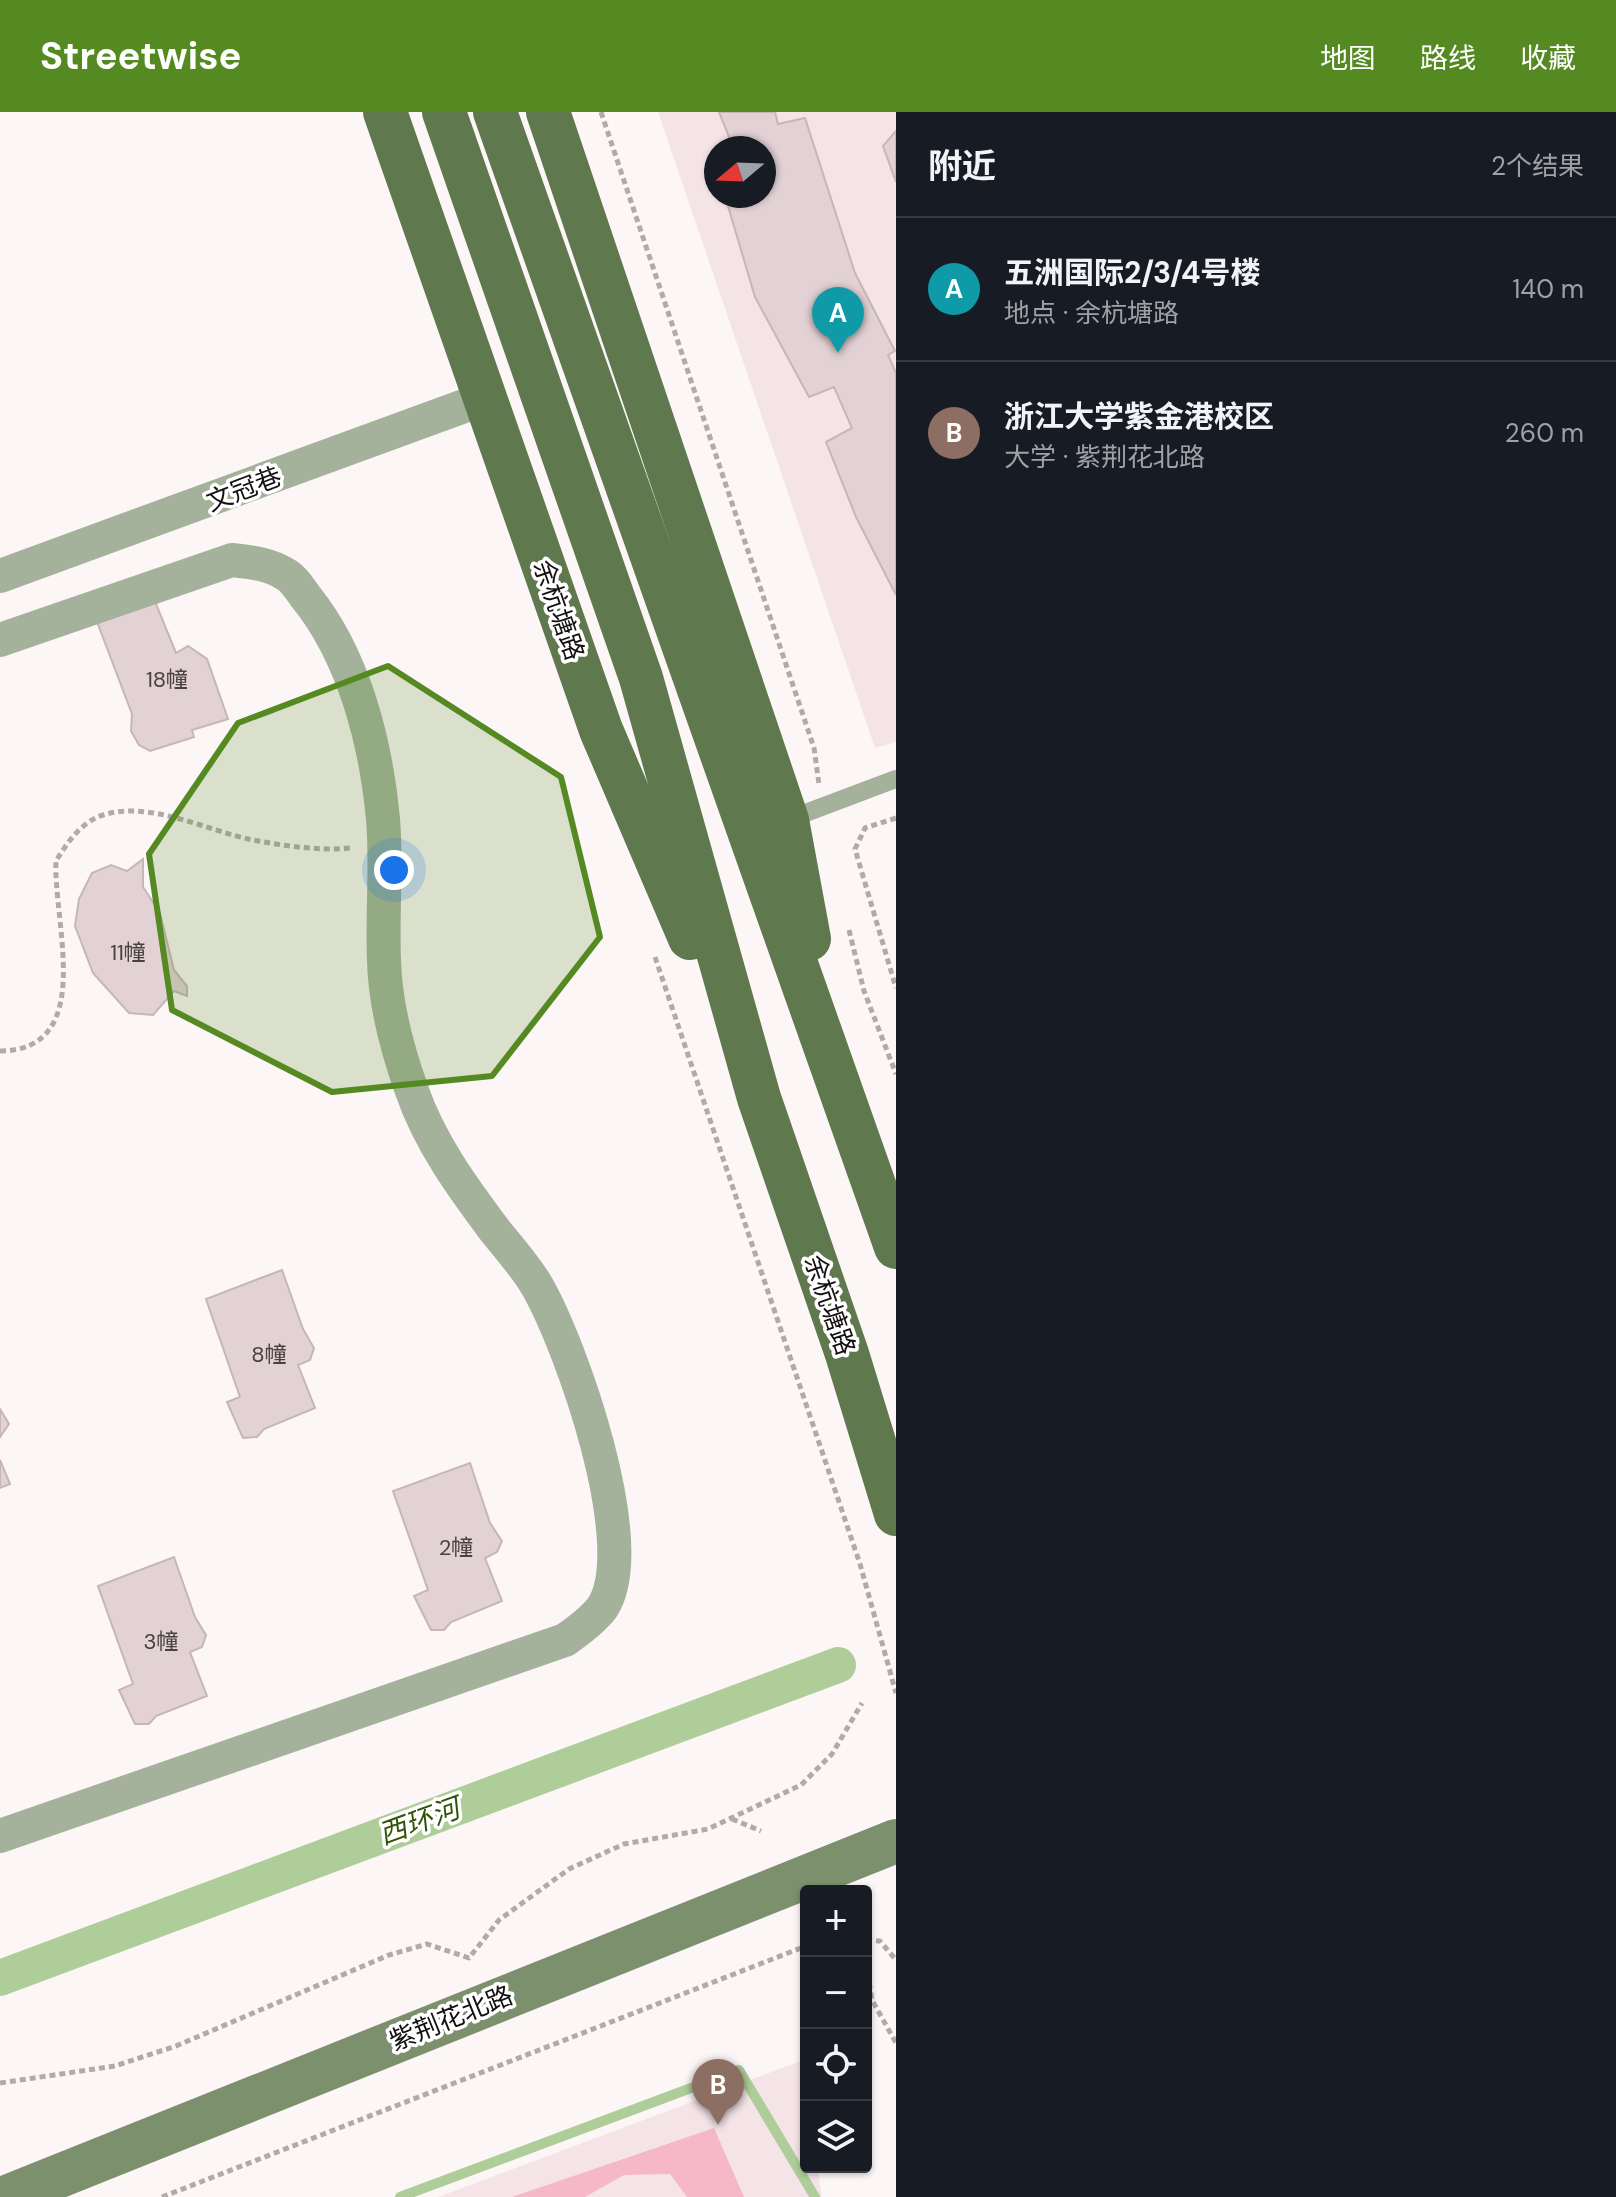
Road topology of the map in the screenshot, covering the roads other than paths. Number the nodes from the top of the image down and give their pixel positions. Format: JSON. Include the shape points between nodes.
{"nodes":[{"id":1,"x":385,"y":112,"type":"edge"},
{"id":2,"x":444,"y":112,"type":"edge"},
{"id":3,"x":495,"y":112,"type":"edge"},
{"id":4,"x":548,"y":112,"type":"edge"},
{"id":5,"x":486,"y":398,"type":"junction"},
{"id":6,"x":0,"y":576,"type":"edge"},
{"id":7,"x":0,"y":640,"type":"edge"},
{"id":8,"x":896,"y":779,"type":"edge"},
{"id":9,"x":787,"y":820,"type":"junction"},
{"id":10,"x":834,"y":1075,"type":"junction"},
{"id":11,"x":759,"y":1098,"type":"junction"},
{"id":12,"x":896,"y":1247,"type":"edge"},
{"id":13,"x":896,"y":1514,"type":"edge"},
{"id":14,"x":0,"y":1836,"type":"edge"},
{"id":15,"x":896,"y":1841,"type":"edge"},
{"id":16,"x":7,"y":2197,"type":"edge"}],
"edges":[{"from":1,"to":5,"type":"main road","name":"余杭塘路"},
{"from":2,"to":11,"type":"main road","name":"余杭塘路","via":[[641,678]]},
{"from":3,"to":10,"type":"main road"},
{"from":4,"to":9,"type":"main road"},
{"from":5,"to":6,"type":"street","name":"文冠巷"},
{"from":5,"to":11,"type":"main road","name":"余杭塘路","via":[[601,730]]},
{"from":7,"to":14,"type":"street","via":[[232,560],[259,563],[288,575],[321,615],[352,677],[374,762],[384,846],[384,960],[393,1033],[434,1143],[536,1284],[572,1359],[592,1425],[614,1544],[603,1606],[565,1640]]},
{"from":8,"to":9,"type":"lane"},
{"from":9,"to":10,"type":"main road"},
{"from":10,"to":12,"type":"main road"},
{"from":11,"to":13,"type":"main road","name":"余杭塘路"},
{"from":15,"to":16,"type":"main road","name":"紫荆花北路"}]}
